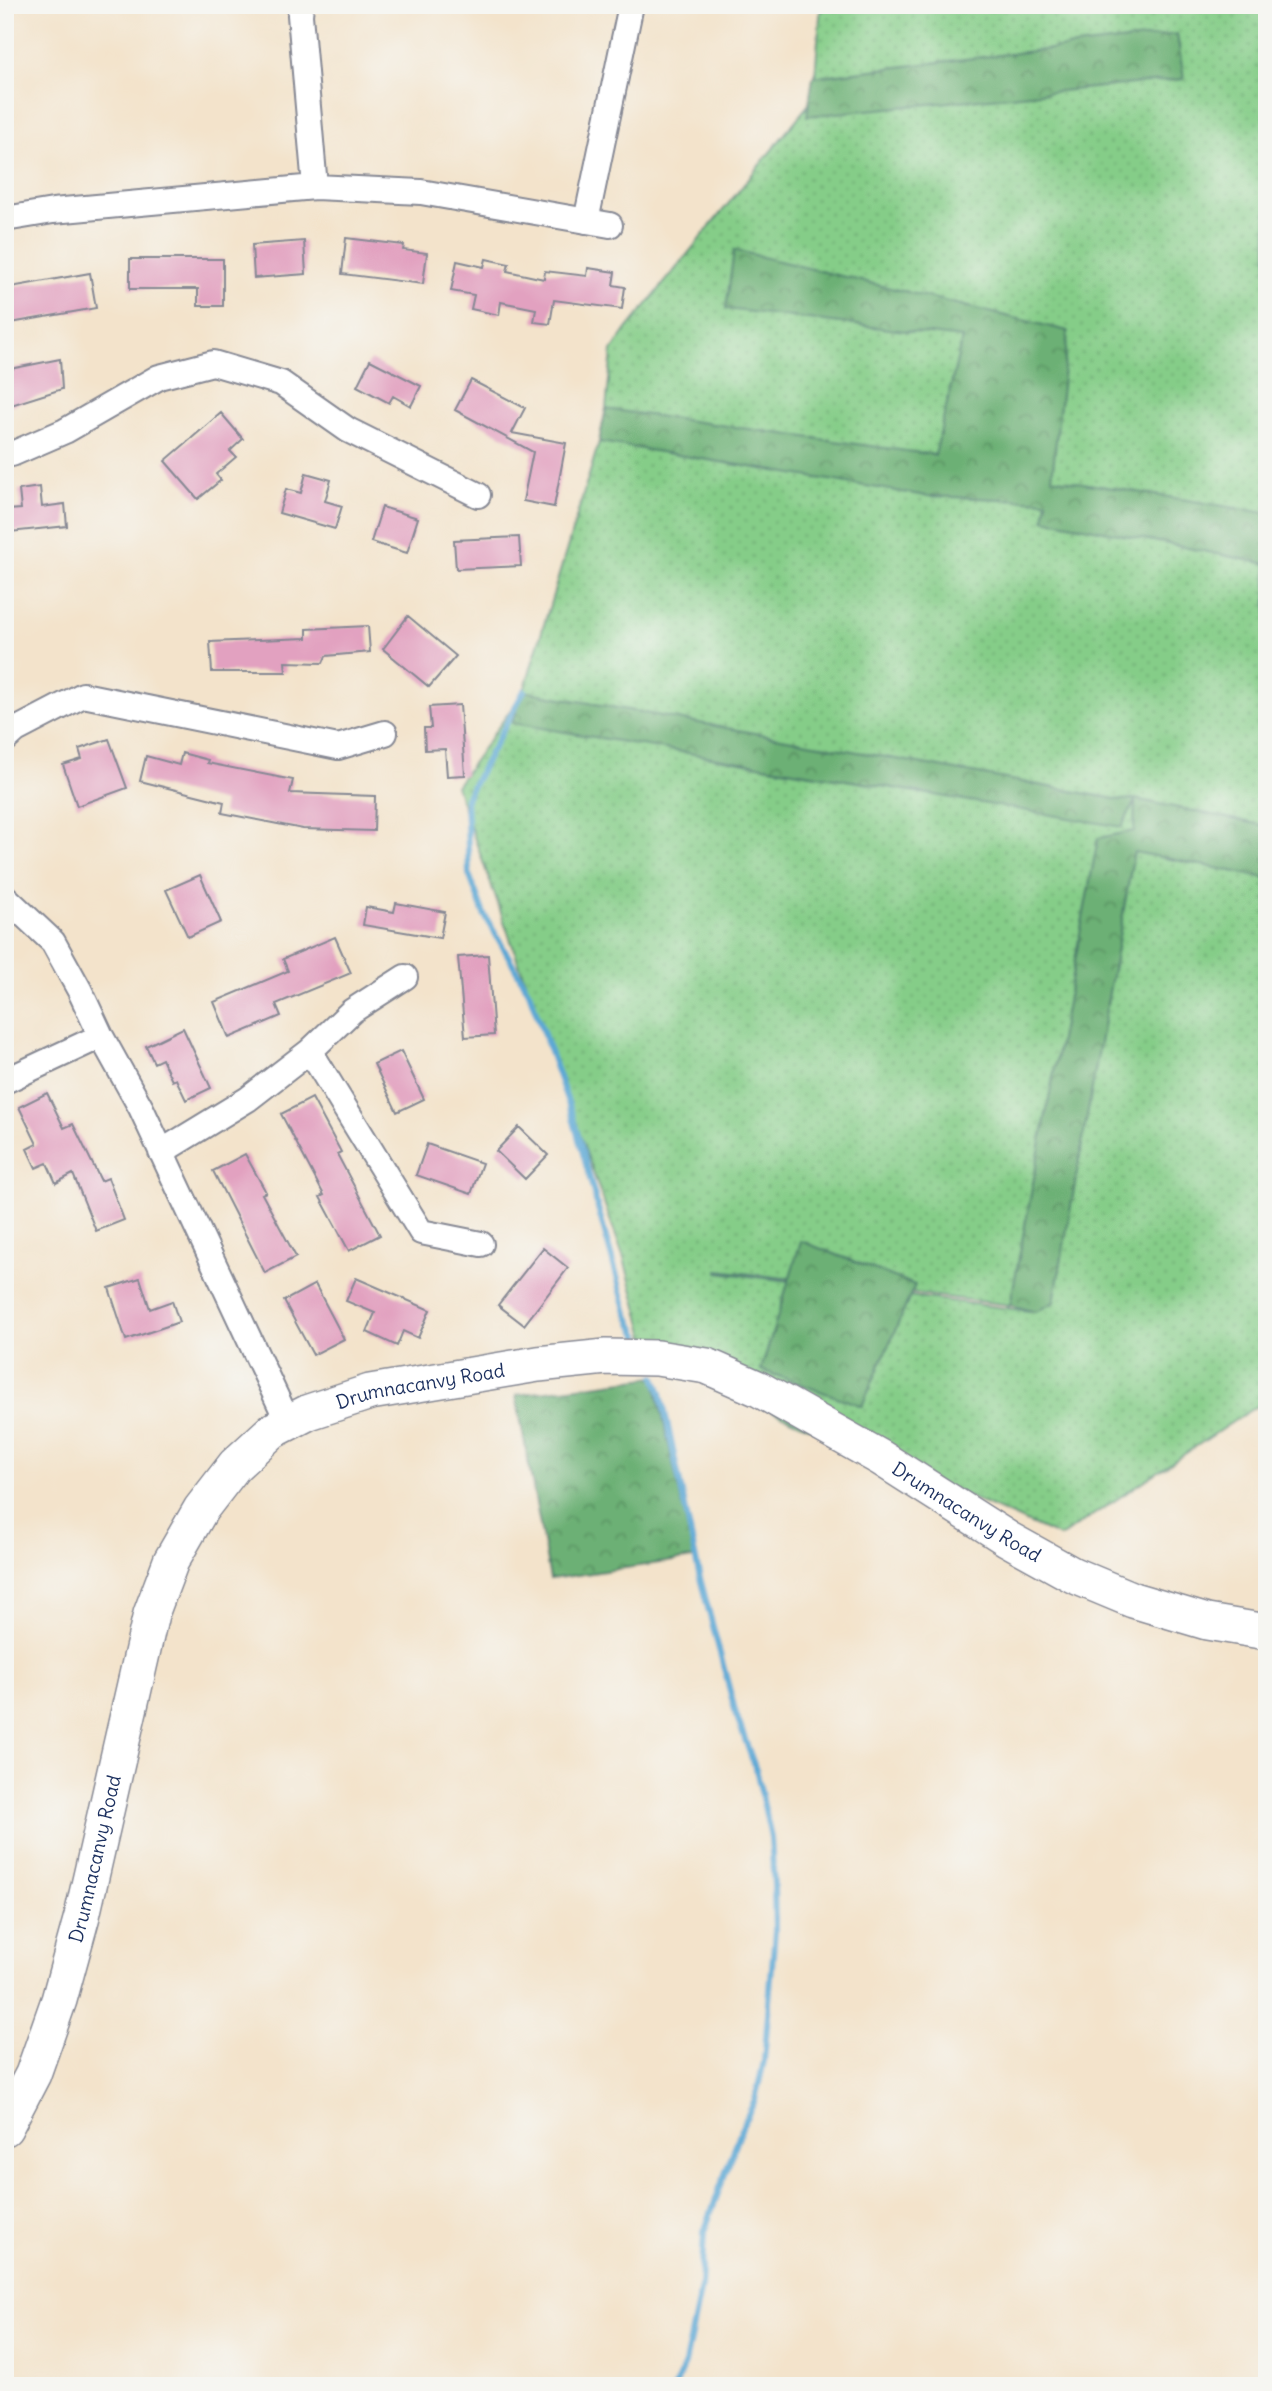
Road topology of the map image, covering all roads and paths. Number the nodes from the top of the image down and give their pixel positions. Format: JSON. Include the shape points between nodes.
{"nodes":[{"id":1,"x":301,"y":5,"type":"edge"},
{"id":2,"x":631,"y":5,"type":"edge"},
{"id":3,"x":315,"y":187,"type":"junction"},
{"id":4,"x":5,"y":219,"type":"edge"},
{"id":5,"x":5,"y":454,"type":"edge"},
{"id":6,"x":478,"y":495,"type":"dead end"},
{"id":7,"x":7,"y":733,"type":"edge"},
{"id":8,"x":385,"y":733,"type":"dead end"},
{"id":9,"x":5,"y":897,"type":"edge"},
{"id":10,"x":405,"y":977,"type":"dead end"},
{"id":11,"x":101,"y":1036,"type":"junction"},
{"id":12,"x":310,"y":1051,"type":"junction"},
{"id":13,"x":5,"y":1081,"type":"edge"},
{"id":14,"x":161,"y":1152,"type":"junction"},
{"id":15,"x":481,"y":1244,"type":"dead end"},
{"id":16,"x":288,"y":1422,"type":"junction"},
{"id":17,"x":1267,"y":1632,"type":"edge"},
{"id":18,"x":5,"y":2128,"type":"edge"}],
"edges":[{"from":1,"to":3,"type":"street"},
{"from":2,"to":3,"type":"street","via":[[598,223],[421,192]]},
{"from":3,"to":4,"type":"street"},
{"from":5,"to":6,"type":"street","via":[[65,431],[159,377],[213,363],[281,383],[348,430]]},
{"from":7,"to":8,"type":"street","via":[[83,695],[338,747]]},
{"from":9,"to":11,"type":"street","via":[[53,942]]},
{"from":10,"to":12,"type":"street","via":[[352,1011]]},
{"from":11,"to":13,"type":"street"},
{"from":11,"to":14,"type":"street"},
{"from":12,"to":14,"type":"street","via":[[248,1099]]},
{"from":12,"to":15,"type":"street","via":[[421,1232]]},
{"from":14,"to":16,"type":"street"},
{"from":16,"to":17,"type":"main road","name":"Drumnacanvy Road","via":[[370,1392],[538,1364],[606,1357],[657,1358],[707,1366],[759,1389],[881,1458],[1073,1575],[1133,1600],[1207,1622]]},
{"from":16,"to":18,"type":"main road","name":"Drumnacanvy Road","via":[[236,1465],[201,1510],[172,1560],[145,1637],[62,1988],[33,2074]]}]}
